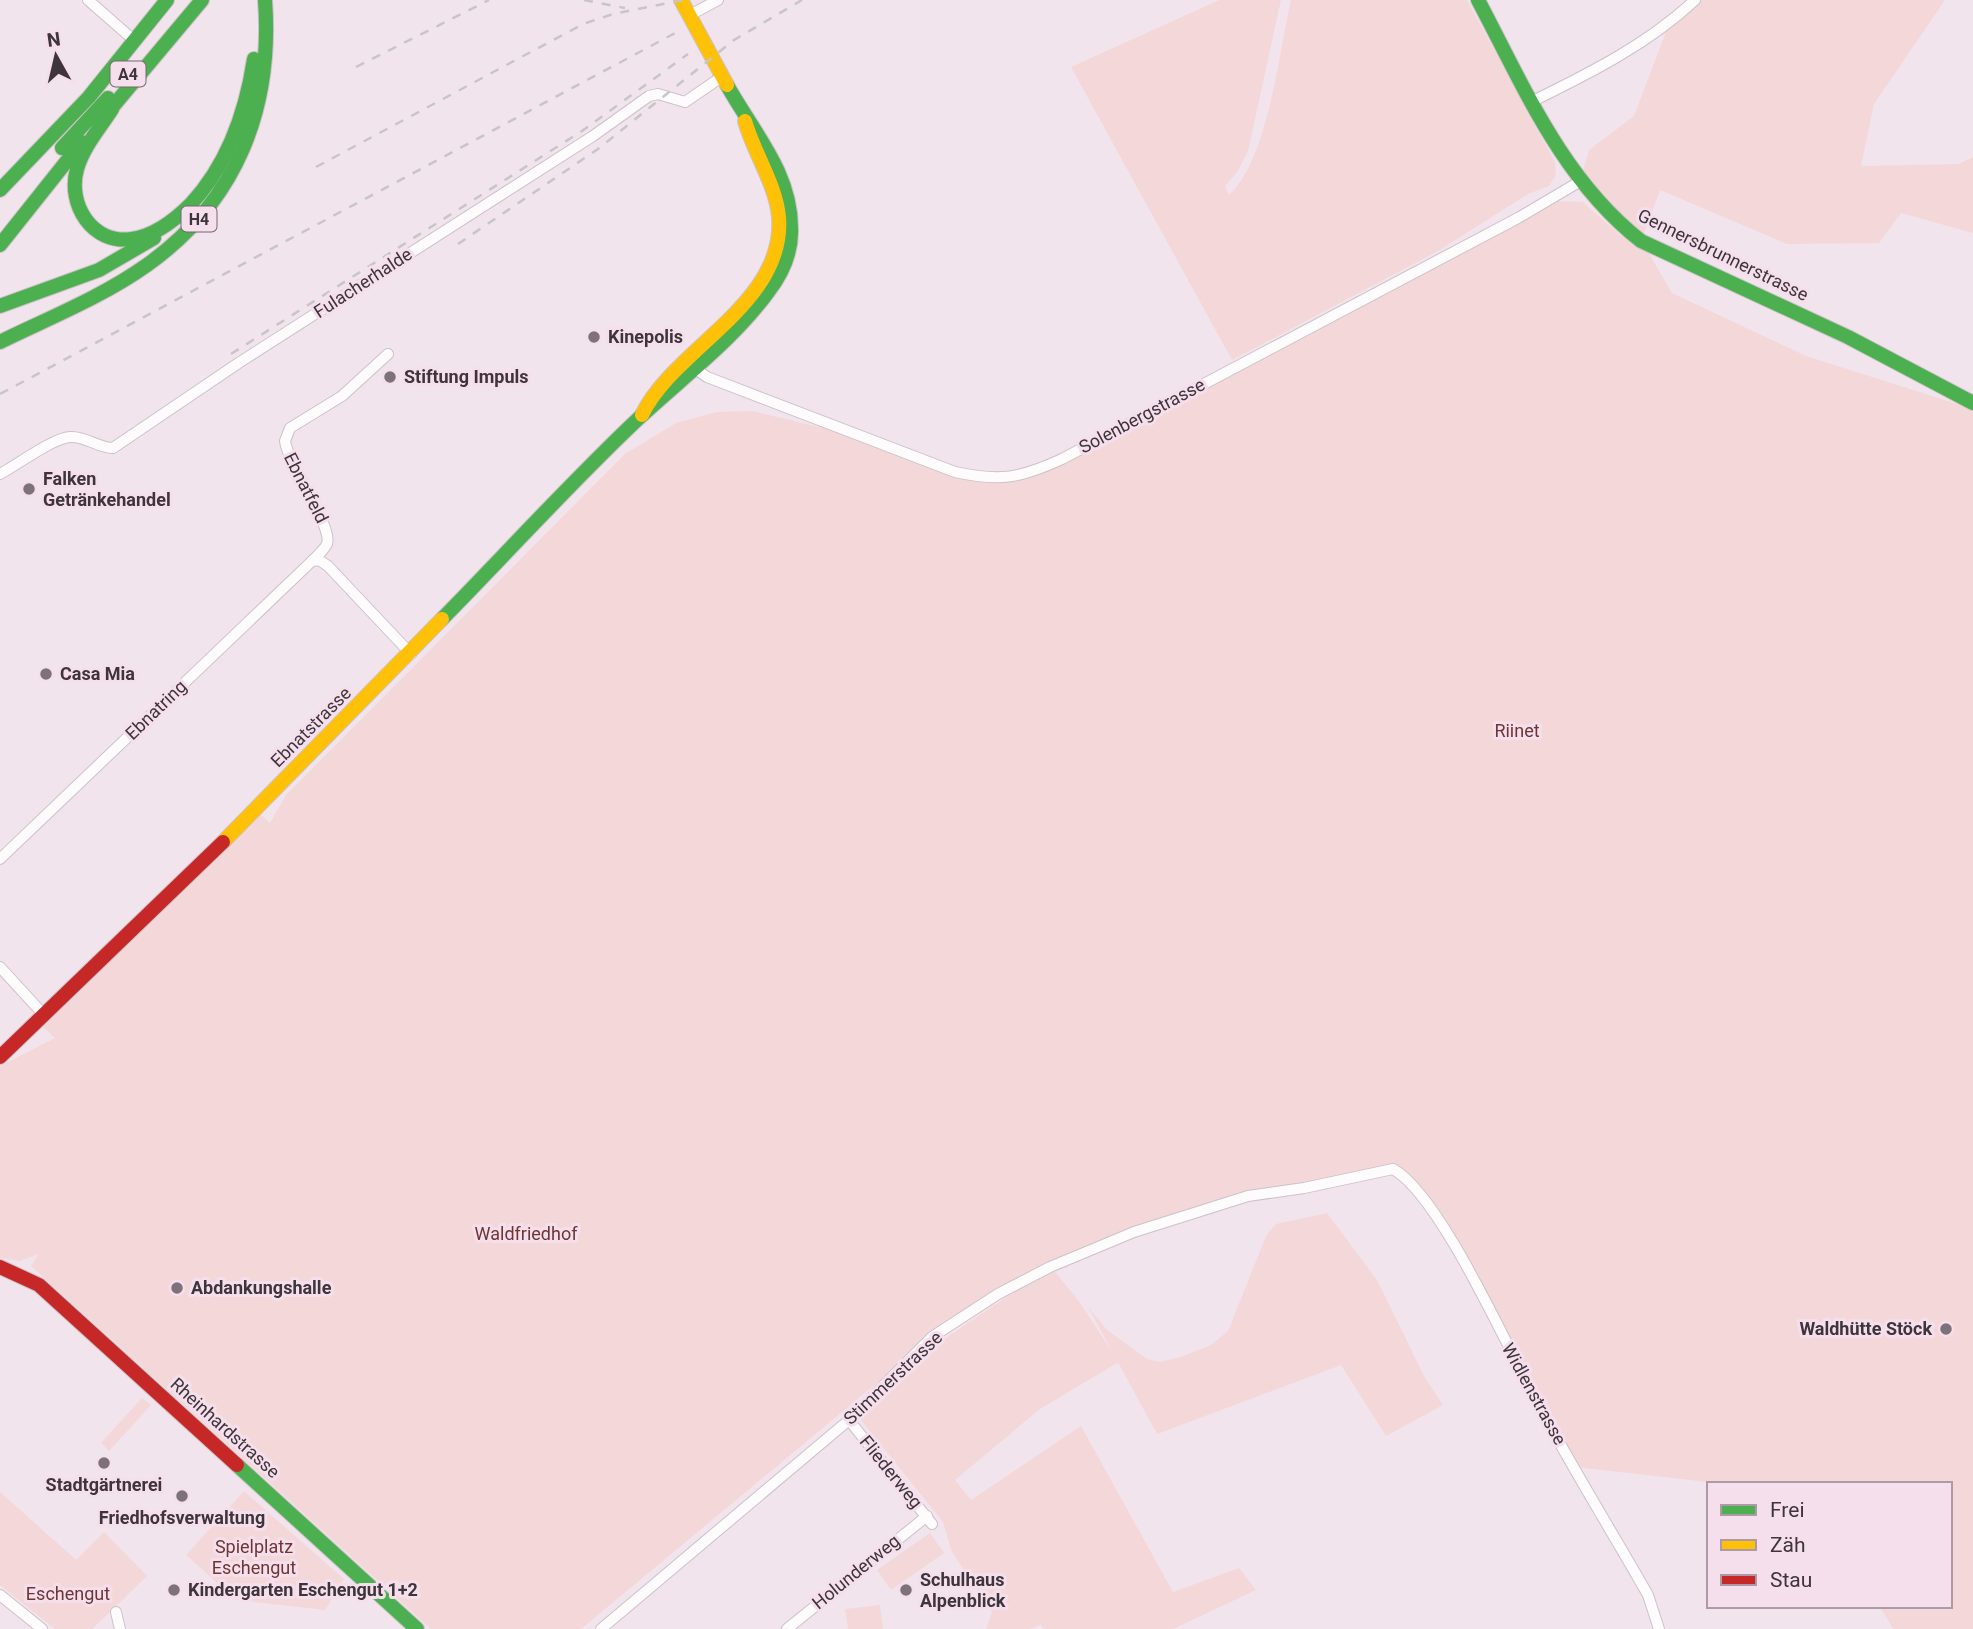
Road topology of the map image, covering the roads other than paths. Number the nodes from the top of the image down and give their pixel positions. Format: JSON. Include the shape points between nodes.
{"nodes":[{"id":1,"x":88,"y":0,"type":"edge"},
{"id":2,"x":167,"y":0,"type":"edge"},
{"id":3,"x":189,"y":0,"type":"edge"},
{"id":4,"x":202,"y":0,"type":"edge"},
{"id":5,"x":252,"y":0,"type":"edge"},
{"id":6,"x":265,"y":0,"type":"edge"},
{"id":7,"x":681,"y":0,"type":"edge"},
{"id":8,"x":718,"y":0,"type":"edge"},
{"id":9,"x":1478,"y":0,"type":"edge"},
{"id":10,"x":1695,"y":0,"type":"edge"},
{"id":11,"x":690,"y":15,"type":"junction"},
{"id":12,"x":136,"y":42,"type":"junction"},
{"id":13,"x":723,"y":76,"type":"junction"},
{"id":14,"x":1533,"y":101,"type":"junction"},
{"id":15,"x":112,"y":109,"type":"junction"},
{"id":16,"x":1578,"y":182,"type":"junction"},
{"id":17,"x":0,"y":190,"type":"edge"},
{"id":18,"x":175,"y":219,"type":"junction"},
{"id":19,"x":0,"y":225,"type":"edge"},
{"id":20,"x":0,"y":245,"type":"edge"},
{"id":21,"x":0,"y":306,"type":"edge"},
{"id":22,"x":0,"y":342,"type":"edge"},
{"id":23,"x":388,"y":354,"type":"dead end"},
{"id":24,"x":691,"y":365,"type":"junction"},
{"id":25,"x":1973,"y":403,"type":"edge"},
{"id":26,"x":0,"y":474,"type":"edge"},
{"id":27,"x":326,"y":546,"type":"joint"},
{"id":28,"x":312,"y":561,"type":"junction"},
{"id":29,"x":411,"y":654,"type":"junction"},
{"id":30,"x":0,"y":859,"type":"edge"},
{"id":31,"x":0,"y":967,"type":"edge"},
{"id":32,"x":44,"y":1014,"type":"junction"},
{"id":33,"x":0,"y":1057,"type":"edge"},
{"id":34,"x":1393,"y":1169,"type":"joint"},
{"id":35,"x":0,"y":1267,"type":"edge"},
{"id":36,"x":849,"y":1420,"type":"junction"},
{"id":37,"x":930,"y":1520,"type":"joint"},
{"id":38,"x":0,"y":1595,"type":"edge"},
{"id":39,"x":116,"y":1612,"type":"dead end"},
{"id":40,"x":42,"y":1629,"type":"edge"},
{"id":41,"x":120,"y":1629,"type":"edge"},
{"id":42,"x":417,"y":1629,"type":"edge"},
{"id":43,"x":601,"y":1629,"type":"edge"},
{"id":44,"x":787,"y":1629,"type":"edge"},
{"id":45,"x":1659,"y":1629,"type":"edge"}],
"edges":[{"from":1,"to":12,"type":"street"},
{"from":2,"to":12,"type":"main road"},
{"from":3,"to":19,"type":"main road","number":"A4"},
{"from":4,"to":15,"type":"main road","number":"A4"},
{"from":5,"to":18,"type":"main road","number":"H4","via":[[254,60],[240,122],[214,172]]},
{"from":6,"to":22,"type":"main road","number":"H4","via":[[267,57],[260,104],[237,165],[209,207],[181,237],[133,274]]},
{"from":7,"to":11,"type":"main road","name":"Ebnatstrasse"},
{"from":8,"to":11,"type":"street"},
{"from":9,"to":14,"type":"main road","name":"Gennersbrunnerstrasse"},
{"from":10,"to":14,"type":"street","via":[[1669,24],[1590,73]]},
{"from":11,"to":13,"type":"main road","name":"Ebnatstrasse"},
{"from":12,"to":17,"type":"main road"},
{"from":13,"to":24,"type":"main road","name":"Ebnatstrasse","via":[[782,177],[791,212],[789,255],[759,304]]},
{"from":13,"to":26,"type":"street","name":"Fulacherhalde","via":[[685,102],[649,96],[113,448],[69,437]]},
{"from":14,"to":16,"type":"main road","name":"Gennersbrunnerstrasse"},
{"from":15,"to":18,"type":"main road","number":"H4","via":[[77,170],[73,192],[80,214],[97,232],[124,240],[145,236]]},
{"from":15,"to":20,"type":"main road","number":"A4"},
{"from":16,"to":24,"type":"street","name":"Solenbergstrasse","via":[[1518,218],[1023,476],[989,478],[955,472]]},
{"from":16,"to":25,"type":"main road","name":"Gennersbrunnerstrasse","via":[[1614,222],[1641,241],[1848,337]]},
{"from":18,"to":21,"type":"main road","number":"H4","via":[[122,259]]},
{"from":23,"to":27,"type":"street","name":"Ebnatfeld","via":[[342,396],[290,428],[285,441],[300,483],[326,524]]},
{"from":24,"to":29,"type":"main road","name":"Ebnatstrasse"},
{"from":27,"to":28,"type":"street","name":"Ebnatring"},
{"from":28,"to":29,"type":"street","via":[[328,566]]},
{"from":28,"to":30,"type":"street","name":"Ebnatring"},
{"from":29,"to":32,"type":"main road","name":"Ebnatstrasse"},
{"from":31,"to":32,"type":"street"},
{"from":32,"to":33,"type":"main road","name":"Ebnatstrasse"},
{"from":34,"to":36,"type":"street","name":"Stimmerstrasse","via":[[1248,1196],[1134,1232],[1050,1267],[932,1337]]},
{"from":34,"to":45,"type":"street","name":"Widlenstrasse","via":[[1432,1209],[1451,1241],[1648,1595]]},
{"from":35,"to":42,"type":"main road","name":"Rheinhardstrasse","via":[[39,1286]]},
{"from":36,"to":37,"type":"street","name":"Fliederweg"},
{"from":36,"to":43,"type":"street","name":"Stimmerstrasse"},
{"from":37,"to":44,"type":"street","name":"Holunderweg"},
{"from":38,"to":40,"type":"street"},
{"from":39,"to":41,"type":"street"}]}
